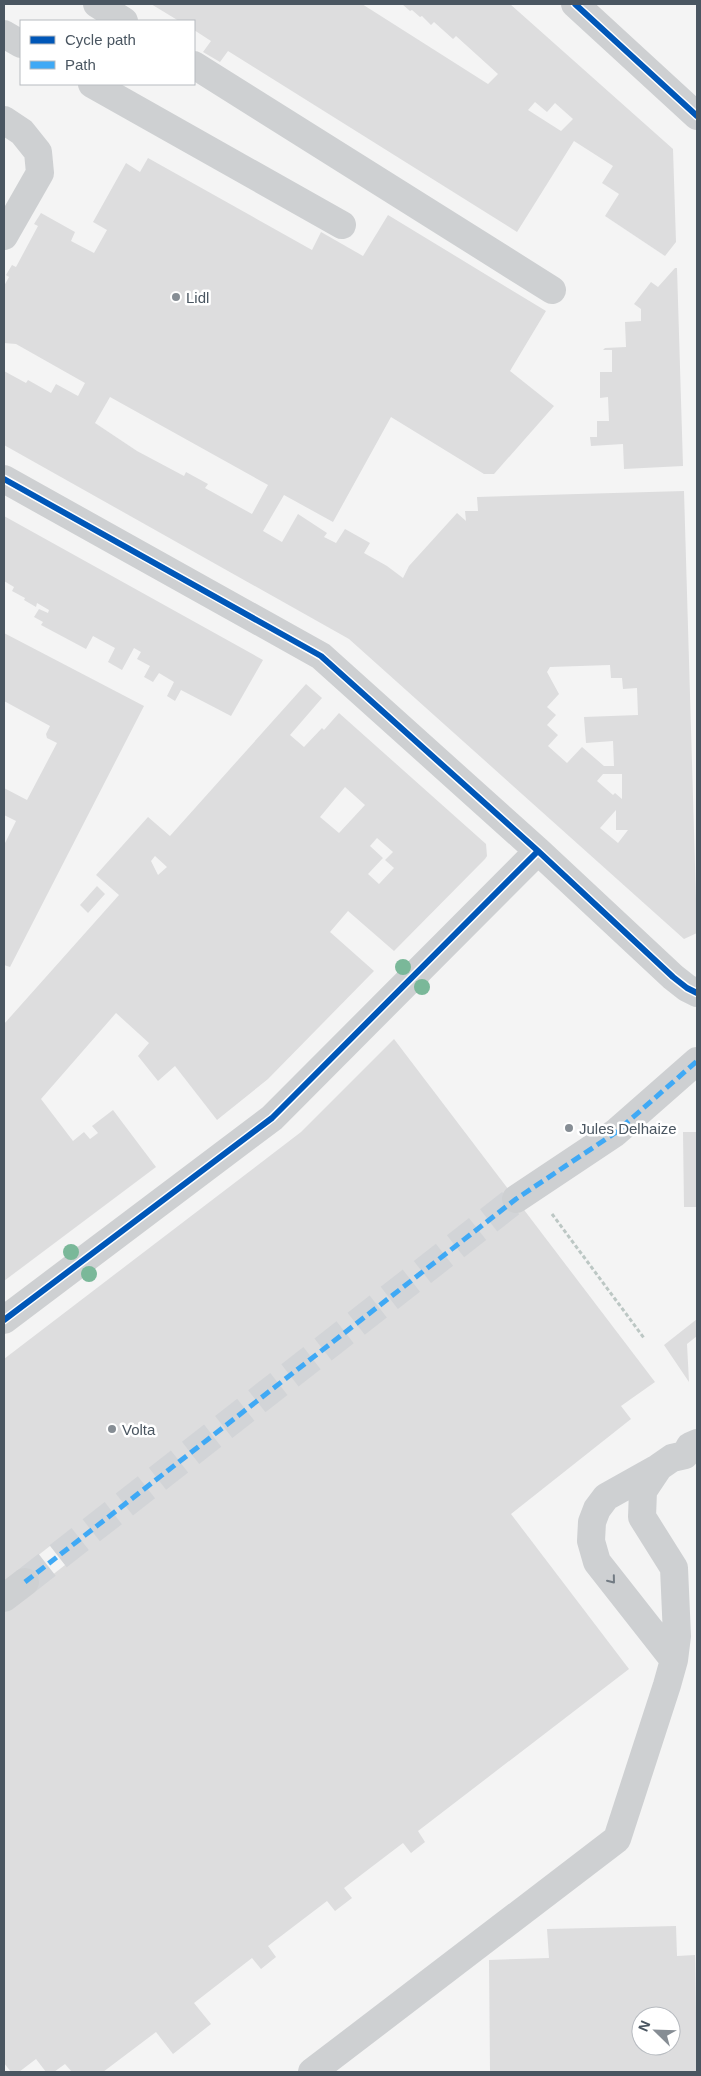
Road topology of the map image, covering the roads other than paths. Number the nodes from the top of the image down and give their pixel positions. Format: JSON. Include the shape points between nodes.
{"nodes":[{"id":1,"x":97,"y":4,"type":"edge"},
{"id":2,"x":576,"y":4,"type":"edge"},
{"id":3,"x":122,"y":20,"type":"edge"},
{"id":4,"x":4,"y":34,"type":"edge"},
{"id":5,"x":20,"y":43,"type":"edge"},
{"id":6,"x":195,"y":66,"type":"edge"},
{"id":7,"x":94,"y":85,"type":"edge"},
{"id":8,"x":697,"y":116,"type":"edge"},
{"id":9,"x":4,"y":120,"type":"edge"},
{"id":10,"x":342,"y":225,"type":"dead end"},
{"id":11,"x":4,"y":236,"type":"edge"},
{"id":12,"x":552,"y":290,"type":"dead end"},
{"id":13,"x":4,"y":480,"type":"edge"},
{"id":14,"x":538,"y":851,"type":"junction"},
{"id":15,"x":697,"y":993,"type":"edge"},
{"id":16,"x":697,"y":1061,"type":"edge"},
{"id":17,"x":516,"y":1199,"type":"tunnel mouth"},
{"id":18,"x":4,"y":1320,"type":"edge"},
{"id":19,"x":697,"y":1443,"type":"edge"},
{"id":20,"x":659,"y":1467,"type":"junction"},
{"id":21,"x":643,"y":1491,"type":"junction"},
{"id":22,"x":25,"y":1582,"type":"tunnel mouth"},
{"id":23,"x":4,"y":1598,"type":"edge"},
{"id":24,"x":675,"y":1648,"type":"junction"},
{"id":25,"x":312,"y":2072,"type":"edge"}],
"edges":[{"from":1,"to":3,"type":"street"},
{"from":2,"to":8,"type":"street"},
{"from":4,"to":5,"type":"street"},
{"from":6,"to":12,"type":"street"},
{"from":7,"to":10,"type":"street"},
{"from":9,"to":11,"type":"street","via":[[22,132],[38,152],[40,173]]},
{"from":13,"to":14,"type":"street","via":[[321,656]]},
{"from":14,"to":15,"type":"street","via":[[673,977]]},
{"from":14,"to":18,"type":"street","via":[[272,1118]]},
{"from":16,"to":17,"type":"street","via":[[615,1132]]},
{"from":19,"to":20,"type":"street","via":[[690,1446],[685,1455],[672,1458]]},
{"from":20,"to":21,"type":"street"},
{"from":20,"to":24,"type":"street","one_way":true,"via":[[606,1497],[592,1522],[591,1541],[598,1562]]},
{"from":21,"to":24,"type":"street","via":[[642,1517],[674,1568]]},
{"from":21,"to":24,"type":"street","via":[[610,1516],[606,1540],[670,1624]]},
{"from":22,"to":23,"type":"street"},
{"from":24,"to":25,"type":"street","via":[[617,1839]]}]}
